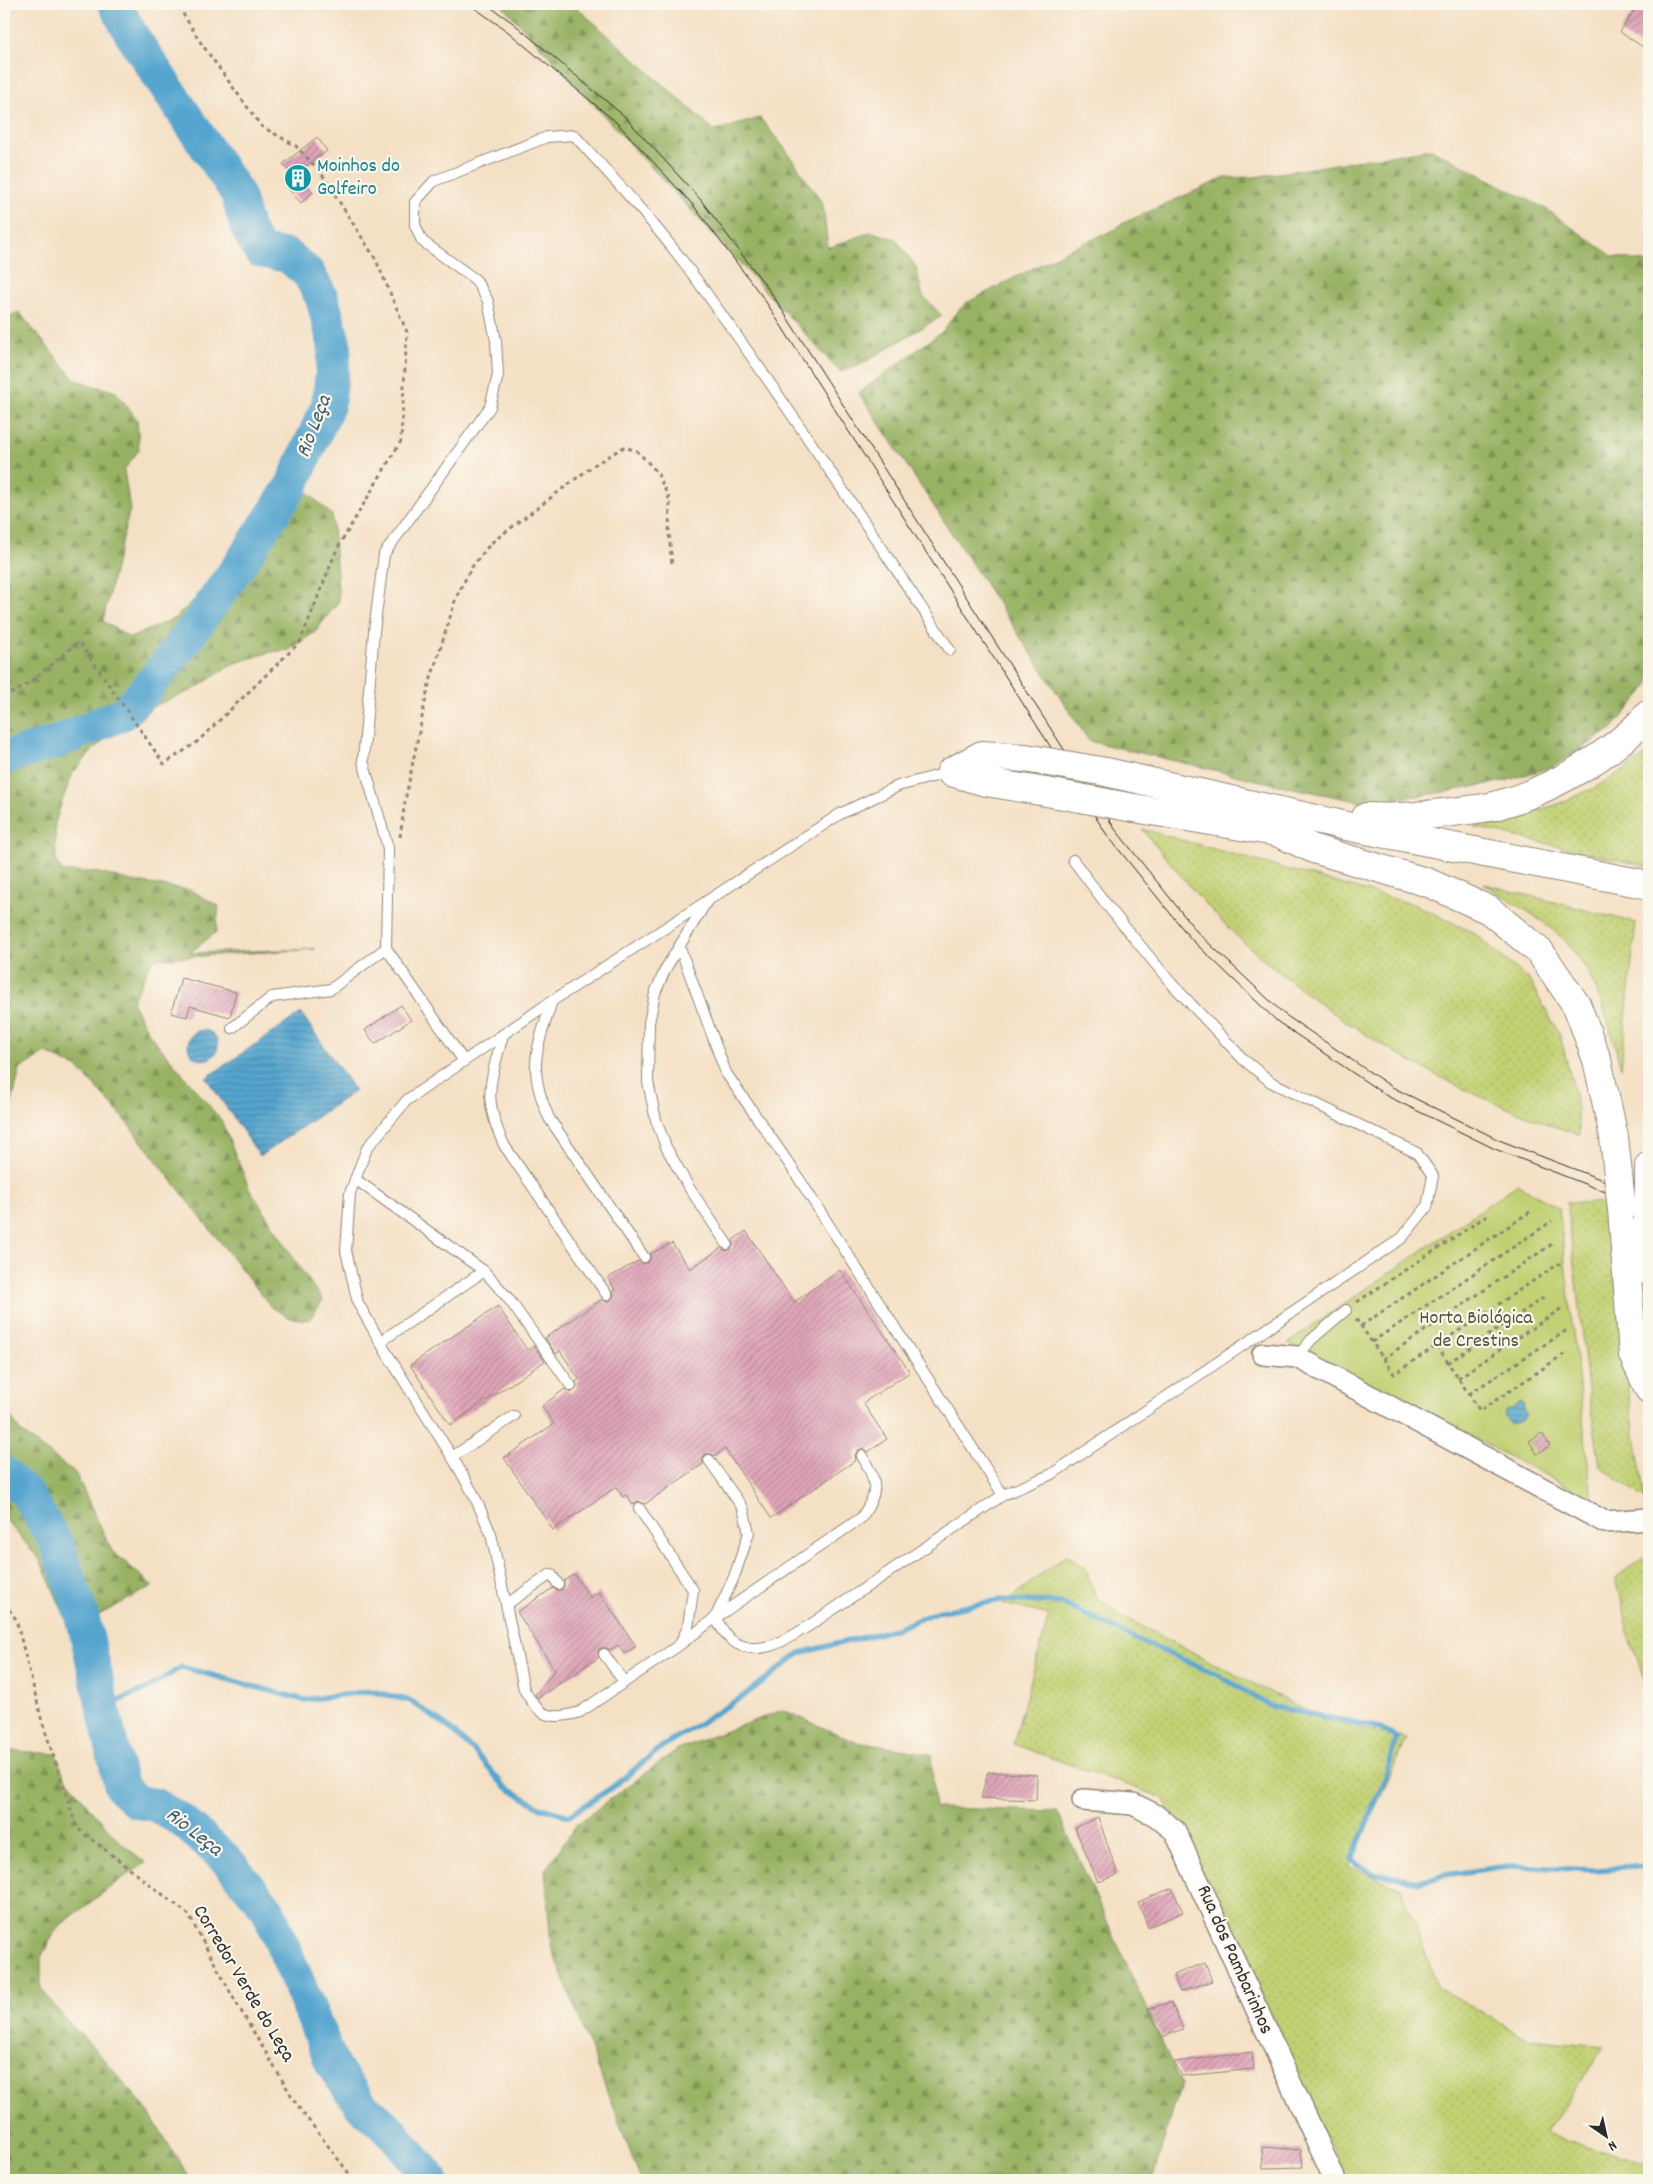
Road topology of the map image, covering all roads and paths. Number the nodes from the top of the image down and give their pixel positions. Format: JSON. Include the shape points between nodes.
{"nodes":[{"id":1,"x":177,"y":4,"type":"edge"},
{"id":2,"x":672,"y":565,"type":"dead end"},
{"id":3,"x":950,"y":650,"type":"dead end"},
{"id":4,"x":4,"y":698,"type":"edge"},
{"id":5,"x":1649,"y":714,"type":"edge"},
{"id":6,"x":951,"y":772,"type":"junction"},
{"id":7,"x":1283,"y":822,"type":"junction"},
{"id":8,"x":388,"y":848,"type":"junction"},
{"id":9,"x":1073,"y":860,"type":"dead end"},
{"id":10,"x":1648,"y":894,"type":"edge"},
{"id":11,"x":707,"y":901,"type":"junction"},
{"id":12,"x":386,"y":948,"type":"junction"},
{"id":13,"x":680,"y":948,"type":"junction"},
{"id":14,"x":552,"y":1001,"type":"junction"},
{"id":15,"x":232,"y":1028,"type":"dead end"},
{"id":16,"x":503,"y":1035,"type":"junction"},
{"id":17,"x":464,"y":1060,"type":"junction"},
{"id":18,"x":1649,"y":1166,"type":"edge"},
{"id":19,"x":356,"y":1179,"type":"junction"},
{"id":20,"x":1649,"y":1187,"type":"edge"},
{"id":21,"x":1531,"y":1211,"type":"dead end"},
{"id":22,"x":1488,"y":1215,"type":"dead end"},
{"id":23,"x":1648,"y":1220,"type":"edge"},
{"id":24,"x":1552,"y":1221,"type":"dead end"},
{"id":25,"x":1555,"y":1242,"type":"dead end"},
{"id":26,"x":727,"y":1244,"type":"dead end"},
{"id":27,"x":644,"y":1257,"type":"dead end"},
{"id":28,"x":1560,"y":1263,"type":"dead end"},
{"id":29,"x":484,"y":1271,"type":"junction"},
{"id":30,"x":1649,"y":1271,"type":"edge"},
{"id":31,"x":607,"y":1295,"type":"dead end"},
{"id":32,"x":1546,"y":1296,"type":"dead end"},
{"id":33,"x":1562,"y":1308,"type":"dead end"},
{"id":34,"x":1347,"y":1309,"type":"junction"},
{"id":35,"x":1361,"y":1326,"type":"junction"},
{"id":36,"x":1566,"y":1330,"type":"dead end"},
{"id":37,"x":380,"y":1342,"type":"junction"},
{"id":38,"x":1372,"y":1342,"type":"junction"},
{"id":39,"x":1259,"y":1345,"type":"junction"},
{"id":40,"x":1437,"y":1346,"type":"junction"},
{"id":41,"x":1567,"y":1352,"type":"dead end"},
{"id":42,"x":1297,"y":1358,"type":"junction"},
{"id":43,"x":1383,"y":1358,"type":"junction"},
{"id":44,"x":1448,"y":1362,"type":"junction"},
{"id":45,"x":1458,"y":1378,"type":"junction"},
{"id":46,"x":571,"y":1386,"type":"dead end"},
{"id":47,"x":1649,"y":1389,"type":"edge"},
{"id":48,"x":1469,"y":1394,"type":"junction"},
{"id":49,"x":514,"y":1416,"type":"dead end"},
{"id":50,"x":862,"y":1456,"type":"dead end"},
{"id":51,"x":452,"y":1457,"type":"junction"},
{"id":52,"x":710,"y":1460,"type":"dead end"},
{"id":53,"x":1003,"y":1495,"type":"junction"},
{"id":54,"x":639,"y":1508,"type":"dead end"},
{"id":55,"x":1649,"y":1519,"type":"edge"},
{"id":56,"x":558,"y":1584,"type":"dead end"},
{"id":57,"x":4,"y":1603,"type":"edge"},
{"id":58,"x":507,"y":1604,"type":"junction"},
{"id":59,"x":714,"y":1618,"type":"junction"},
{"id":60,"x":678,"y":1646,"type":"junction"},
{"id":61,"x":604,"y":1654,"type":"dead end"},
{"id":62,"x":624,"y":1682,"type":"junction"},
{"id":63,"x":1083,"y":1800,"type":"dead end"},
{"id":64,"x":354,"y":2180,"type":"edge"},
{"id":65,"x":1334,"y":2180,"type":"edge"}],
"edges":[{"from":1,"to":4,"type":"path","via":[[261,126],[296,146],[321,173],[375,258],[407,332],[401,441],[337,549],[300,642],[196,743],[164,764],[79,642],[26,685]]},
{"from":2,"to":8,"type":"path","via":[[670,501],[657,472],[637,451],[624,447],[594,465],[492,543],[471,568],[456,598],[428,688],[400,837]]},
{"from":3,"to":8,"type":"lane","via":[[806,436],[684,263],[574,135],[547,137],[434,181],[415,202],[414,225],[422,241],[476,280],[488,301],[496,341],[498,375],[490,407],[384,554],[363,761]]},
{"from":5,"to":7,"type":"highway","via":[[1584,766],[1548,786],[1497,806],[1386,818]]},
{"from":6,"to":7,"type":"highway","bridge":true,"via":[[986,782],[1134,808]]},
{"from":6,"to":7,"type":"highway","bridge":true,"via":[[982,755],[1025,758],[1106,772]]},
{"from":6,"to":11,"type":"lane","via":[[898,786],[840,814]]},
{"from":7,"to":10,"type":"highway","via":[[1414,855]]},
{"from":7,"to":47,"type":"highway","bridge":true,"via":[[1314,849],[1430,883],[1489,910],[1540,952],[1577,1006],[1597,1060],[1614,1137],[1633,1355]]},
{"from":8,"to":12,"type":"lane"},
{"from":9,"to":39,"type":"lane","via":[[1171,983],[1244,1060],[1271,1082],[1417,1153],[1433,1176],[1427,1207],[1402,1238]]},
{"from":11,"to":13,"type":"lane"},
{"from":11,"to":14,"type":"lane"},
{"from":12,"to":15,"type":"lane","via":[[331,988],[272,997]]},
{"from":12,"to":17,"type":"lane"},
{"from":13,"to":26,"type":"lane","via":[[654,993],[649,1023],[648,1082],[666,1147]]},
{"from":13,"to":53,"type":"lane","via":[[726,1072],[798,1177]]},
{"from":14,"to":16,"type":"lane"},
{"from":14,"to":27,"type":"lane","via":[[535,1059],[540,1098],[549,1118]]},
{"from":16,"to":17,"type":"lane"},
{"from":16,"to":31,"type":"lane","via":[[490,1084],[493,1122],[504,1145]]},
{"from":17,"to":19,"type":"lane","via":[[408,1100],[367,1148]]},
{"from":18,"to":20,"type":"highway"},
{"from":19,"to":29,"type":"lane"},
{"from":19,"to":37,"type":"lane","via":[[350,1193],[346,1251],[358,1303]]},
{"from":20,"to":23,"type":"highway","bridge":true},
{"from":21,"to":35,"type":"path"},
{"from":22,"to":34,"type":"path"},
{"from":23,"to":30,"type":"highway"},
{"from":24,"to":38,"type":"path"},
{"from":25,"to":43,"type":"path"},
{"from":28,"to":40,"type":"path"},
{"from":29,"to":37,"type":"lane"},
{"from":29,"to":46,"type":"lane","via":[[508,1298]]},
{"from":32,"to":44,"type":"path"},
{"from":33,"to":45,"type":"path"},
{"from":34,"to":35,"type":"path"},
{"from":34,"to":42,"type":"lane","via":[[1311,1340]]},
{"from":35,"to":38,"type":"path"},
{"from":36,"to":48,"type":"path"},
{"from":37,"to":51,"type":"lane"},
{"from":38,"to":43,"type":"path"},
{"from":39,"to":42,"type":"street"},
{"from":39,"to":53,"type":"lane","via":[[1052,1474]]},
{"from":40,"to":43,"type":"path","via":[[1394,1374]]},
{"from":40,"to":44,"type":"path"},
{"from":41,"to":48,"type":"path","via":[[1480,1411]]},
{"from":42,"to":55,"type":"street","via":[[1605,1522]]},
{"from":44,"to":45,"type":"path"},
{"from":45,"to":48,"type":"path"},
{"from":49,"to":51,"type":"lane"},
{"from":50,"to":59,"type":"lane","via":[[874,1476],[875,1490],[861,1518]]},
{"from":51,"to":58,"type":"lane","via":[[491,1534]]},
{"from":52,"to":59,"type":"lane","via":[[743,1508],[749,1533],[734,1577]]},
{"from":53,"to":59,"type":"lane","via":[[779,1644],[750,1649],[731,1640]]},
{"from":54,"to":60,"type":"lane","via":[[693,1590],[688,1627]]},
{"from":56,"to":58,"type":"lane","via":[[551,1574]]},
{"from":57,"to":64,"type":"path","name":"Corredor Verde do Leça","via":[[16,1619],[42,1721],[77,1828],[188,1914],[234,2000],[297,2105]]},
{"from":58,"to":62,"type":"lane","via":[[524,1689],[533,1705],[549,1716],[563,1717],[580,1712]]},
{"from":59,"to":60,"type":"lane"},
{"from":60,"to":62,"type":"lane"},
{"from":61,"to":62,"type":"lane"},
{"from":63,"to":65,"type":"street","name":"Rua dos Pambarinhos","via":[[1133,1804],[1175,1830]]}]}
